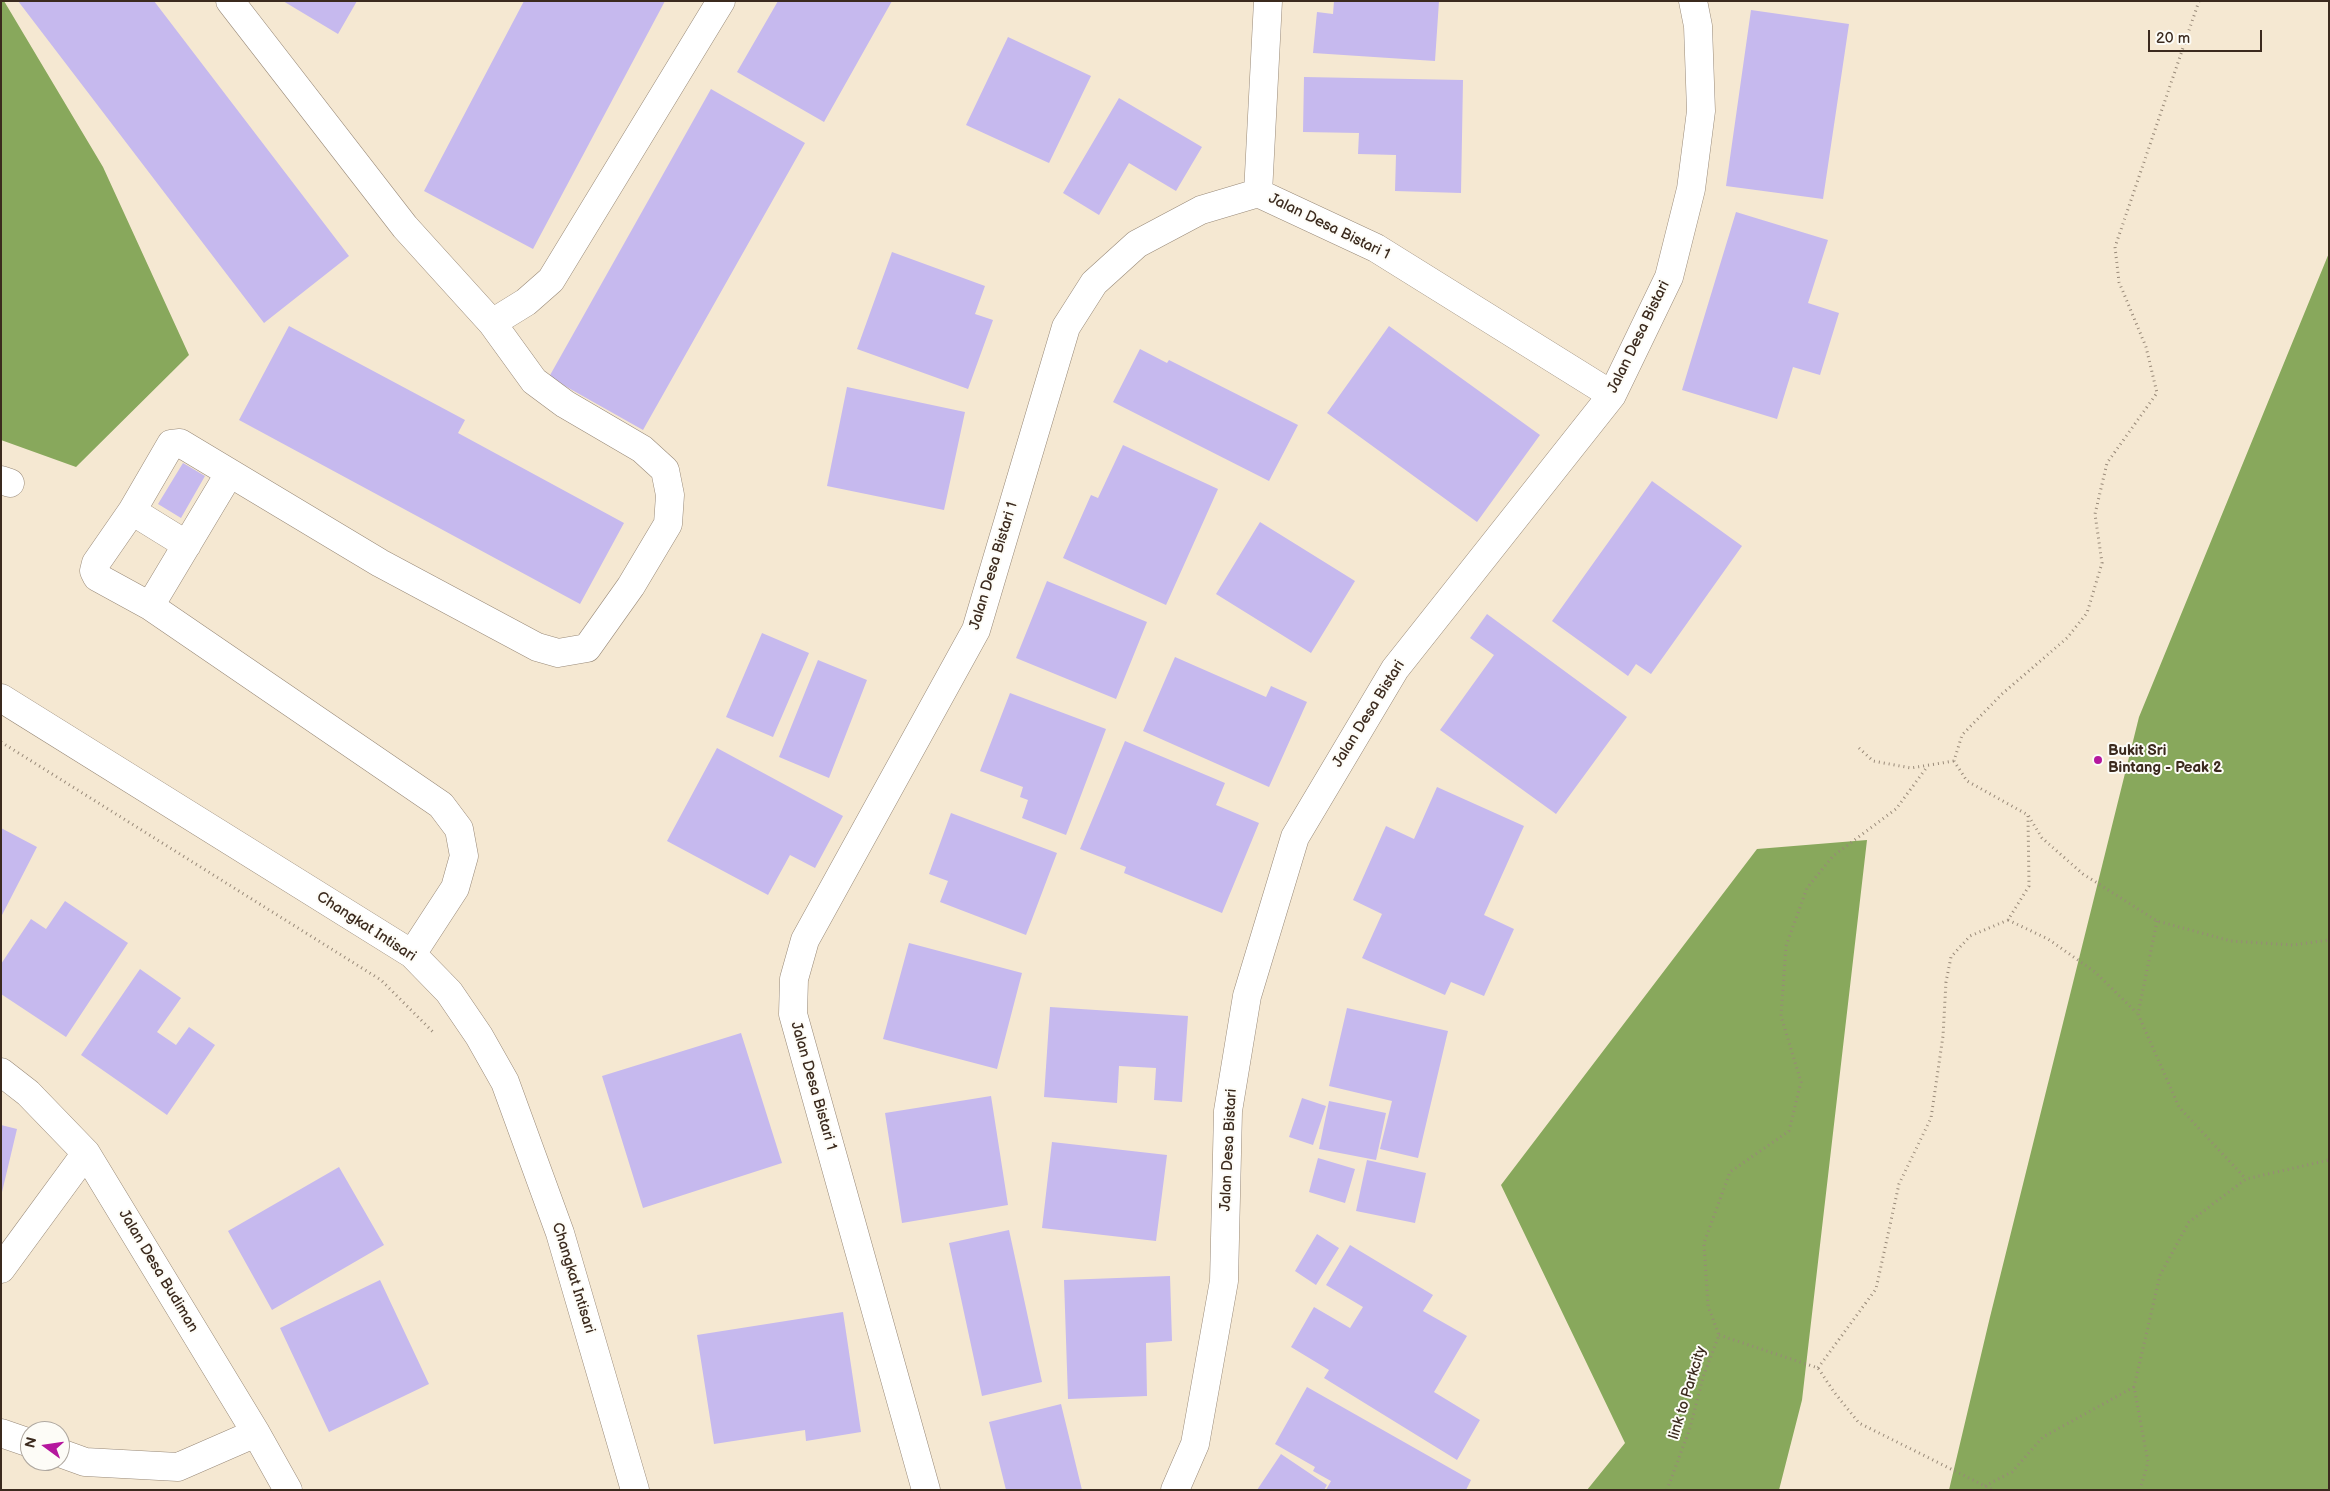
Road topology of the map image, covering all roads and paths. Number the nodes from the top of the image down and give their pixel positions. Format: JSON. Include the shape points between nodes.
{"nodes":[{"id":1,"x":230,"y":1,"type":"edge"},
{"id":2,"x":721,"y":1,"type":"edge"},
{"id":3,"x":1268,"y":1,"type":"edge"},
{"id":4,"x":1693,"y":1,"type":"edge"},
{"id":5,"x":2199,"y":1,"type":"edge"},
{"id":6,"x":1258,"y":193,"type":"junction"},
{"id":7,"x":492,"y":323,"type":"junction"},
{"id":8,"x":1612,"y":395,"type":"junction"},
{"id":9,"x":229,"y":474,"type":"junction"},
{"id":10,"x":132,"y":511,"type":"junction"},
{"id":11,"x":187,"y":546,"type":"junction"},
{"id":12,"x":150,"y":606,"type":"junction"},
{"id":13,"x":1,"y":698,"type":"edge"},
{"id":14,"x":1,"y":742,"type":"edge"},
{"id":15,"x":1859,"y":748,"type":"dead end"},
{"id":16,"x":1954,"y":761,"type":"junction"},
{"id":17,"x":1927,"y":767,"type":"junction"},
{"id":18,"x":2028,"y":815,"type":"junction"},
{"id":19,"x":2008,"y":920,"type":"junction"},
{"id":20,"x":2157,"y":921,"type":"junction"},
{"id":21,"x":2329,"y":940,"type":"edge"},
{"id":22,"x":412,"y":954,"type":"junction"},
{"id":23,"x":2138,"y":1014,"type":"junction"},
{"id":24,"x":438,"y":1038,"type":"dead end"},
{"id":25,"x":1,"y":1072,"type":"edge"},
{"id":26,"x":86,"y":1152,"type":"junction"},
{"id":27,"x":2329,"y":1160,"type":"edge"},
{"id":28,"x":2246,"y":1179,"type":"junction"},
{"id":29,"x":1,"y":1269,"type":"edge"},
{"id":30,"x":1719,"y":1335,"type":"junction"},
{"id":31,"x":1818,"y":1368,"type":"junction"},
{"id":32,"x":2134,"y":1387,"type":"junction"},
{"id":33,"x":1,"y":1433,"type":"edge"},
{"id":34,"x":256,"y":1433,"type":"junction"},
{"id":35,"x":20,"y":1440,"type":"edge"},
{"id":36,"x":70,"y":1457,"type":"edge"},
{"id":37,"x":1985,"y":1486,"type":"junction"},
{"id":38,"x":288,"y":1490,"type":"edge"},
{"id":39,"x":636,"y":1490,"type":"edge"},
{"id":40,"x":926,"y":1490,"type":"edge"},
{"id":41,"x":1175,"y":1490,"type":"edge"},
{"id":42,"x":1667,"y":1490,"type":"edge"},
{"id":43,"x":1993,"y":1490,"type":"edge"},
{"id":44,"x":2140,"y":1490,"type":"edge"}],
"edges":[{"from":1,"to":7,"type":"street","via":[[405,227]]},
{"from":2,"to":7,"type":"street","via":[[551,280],[526,302]]},
{"from":3,"to":6,"type":"street"},
{"from":4,"to":8,"type":"street","name":"Jalan Desa Bistari","via":[[1698,26],[1701,111],[1692,189],[1669,277]]},
{"from":5,"to":16,"type":"path","via":[[2115,247],[2119,282],[2146,347],[2157,393],[2107,463],[2096,514],[2102,563],[2087,613],[2067,638],[2002,694],[1962,735]]},
{"from":6,"to":8,"type":"street","name":"Jalan Desa Bistari 1","via":[[1376,248]]},
{"from":6,"to":40,"type":"street","name":"Jalan Desa Bistari 1","via":[[1201,210],[1137,244],[1094,283],[1066,327],[976,630],[805,940],[794,979],[793,1014]]},
{"from":7,"to":9,"type":"street","via":[[534,381],[565,404],[642,449],[665,470],[670,494],[668,524],[631,586],[587,648],[558,653],[537,647],[380,563]]},
{"from":8,"to":41,"type":"street","name":"Jalan Desa Bistari","via":[[1395,669],[1295,837],[1247,996],[1228,1111],[1224,1281],[1195,1444]]},
{"from":9,"to":10,"type":"street","via":[[180,443],[171,444]]},
{"from":9,"to":11,"type":"street"},
{"from":10,"to":11,"type":"street"},
{"from":10,"to":12,"type":"street","via":[[96,563],[94,571],[97,577]]},
{"from":11,"to":12,"type":"street"},
{"from":12,"to":22,"type":"street","via":[[441,805],[459,829],[464,856],[455,888]]},
{"from":13,"to":22,"type":"street","name":"Changkat Intisari"},
{"from":14,"to":24,"type":"path","via":[[381,980]]},
{"from":15,"to":17,"type":"path","via":[[1873,761],[1911,768]]},
{"from":16,"to":17,"type":"path"},
{"from":16,"to":18,"type":"path","via":[[1967,780]]},
{"from":17,"to":30,"type":"path","name":"link to Parkcity","via":[[1896,808],[1833,856],[1807,888],[1786,946],[1781,1016],[1801,1082],[1788,1131],[1730,1172],[1704,1242],[1708,1306]]},
{"from":18,"to":19,"type":"path","via":[[2029,886]]},
{"from":18,"to":20,"type":"path","via":[[2042,838],[2083,874]]},
{"from":19,"to":23,"type":"path","via":[[2048,939],[2095,972]]},
{"from":19,"to":31,"type":"path","via":[[1970,936],[1951,957],[1930,1118],[1899,1184],[1876,1289]]},
{"from":20,"to":21,"type":"path","via":[[2231,941],[2293,946]]},
{"from":20,"to":23,"type":"path"},
{"from":22,"to":39,"type":"street","name":"Changkat Intisari","via":[[449,992],[505,1082],[560,1233]]},
{"from":23,"to":28,"type":"path","via":[[2180,1107]]},
{"from":25,"to":26,"type":"street","name":"Jalan Desa Budiman","via":[[28,1093]]},
{"from":26,"to":29,"type":"street"},
{"from":26,"to":34,"type":"street","name":"Jalan Desa Budiman"},
{"from":27,"to":28,"type":"path"},
{"from":28,"to":32,"type":"path","via":[[2189,1222],[2160,1275]]},
{"from":30,"to":31,"type":"path"},
{"from":30,"to":42,"type":"path","name":"link to Parkcity"},
{"from":31,"to":37,"type":"path","via":[[1859,1423]]},
{"from":32,"to":37,"type":"path","via":[[2043,1437],[2012,1472]]},
{"from":32,"to":44,"type":"path","via":[[2148,1462]]},
{"from":33,"to":35,"type":"street"},
{"from":34,"to":36,"type":"street","via":[[178,1467],[85,1462]]},
{"from":34,"to":38,"type":"street","name":"Jalan Desa Budiman"},
{"from":37,"to":43,"type":"path"}]}
